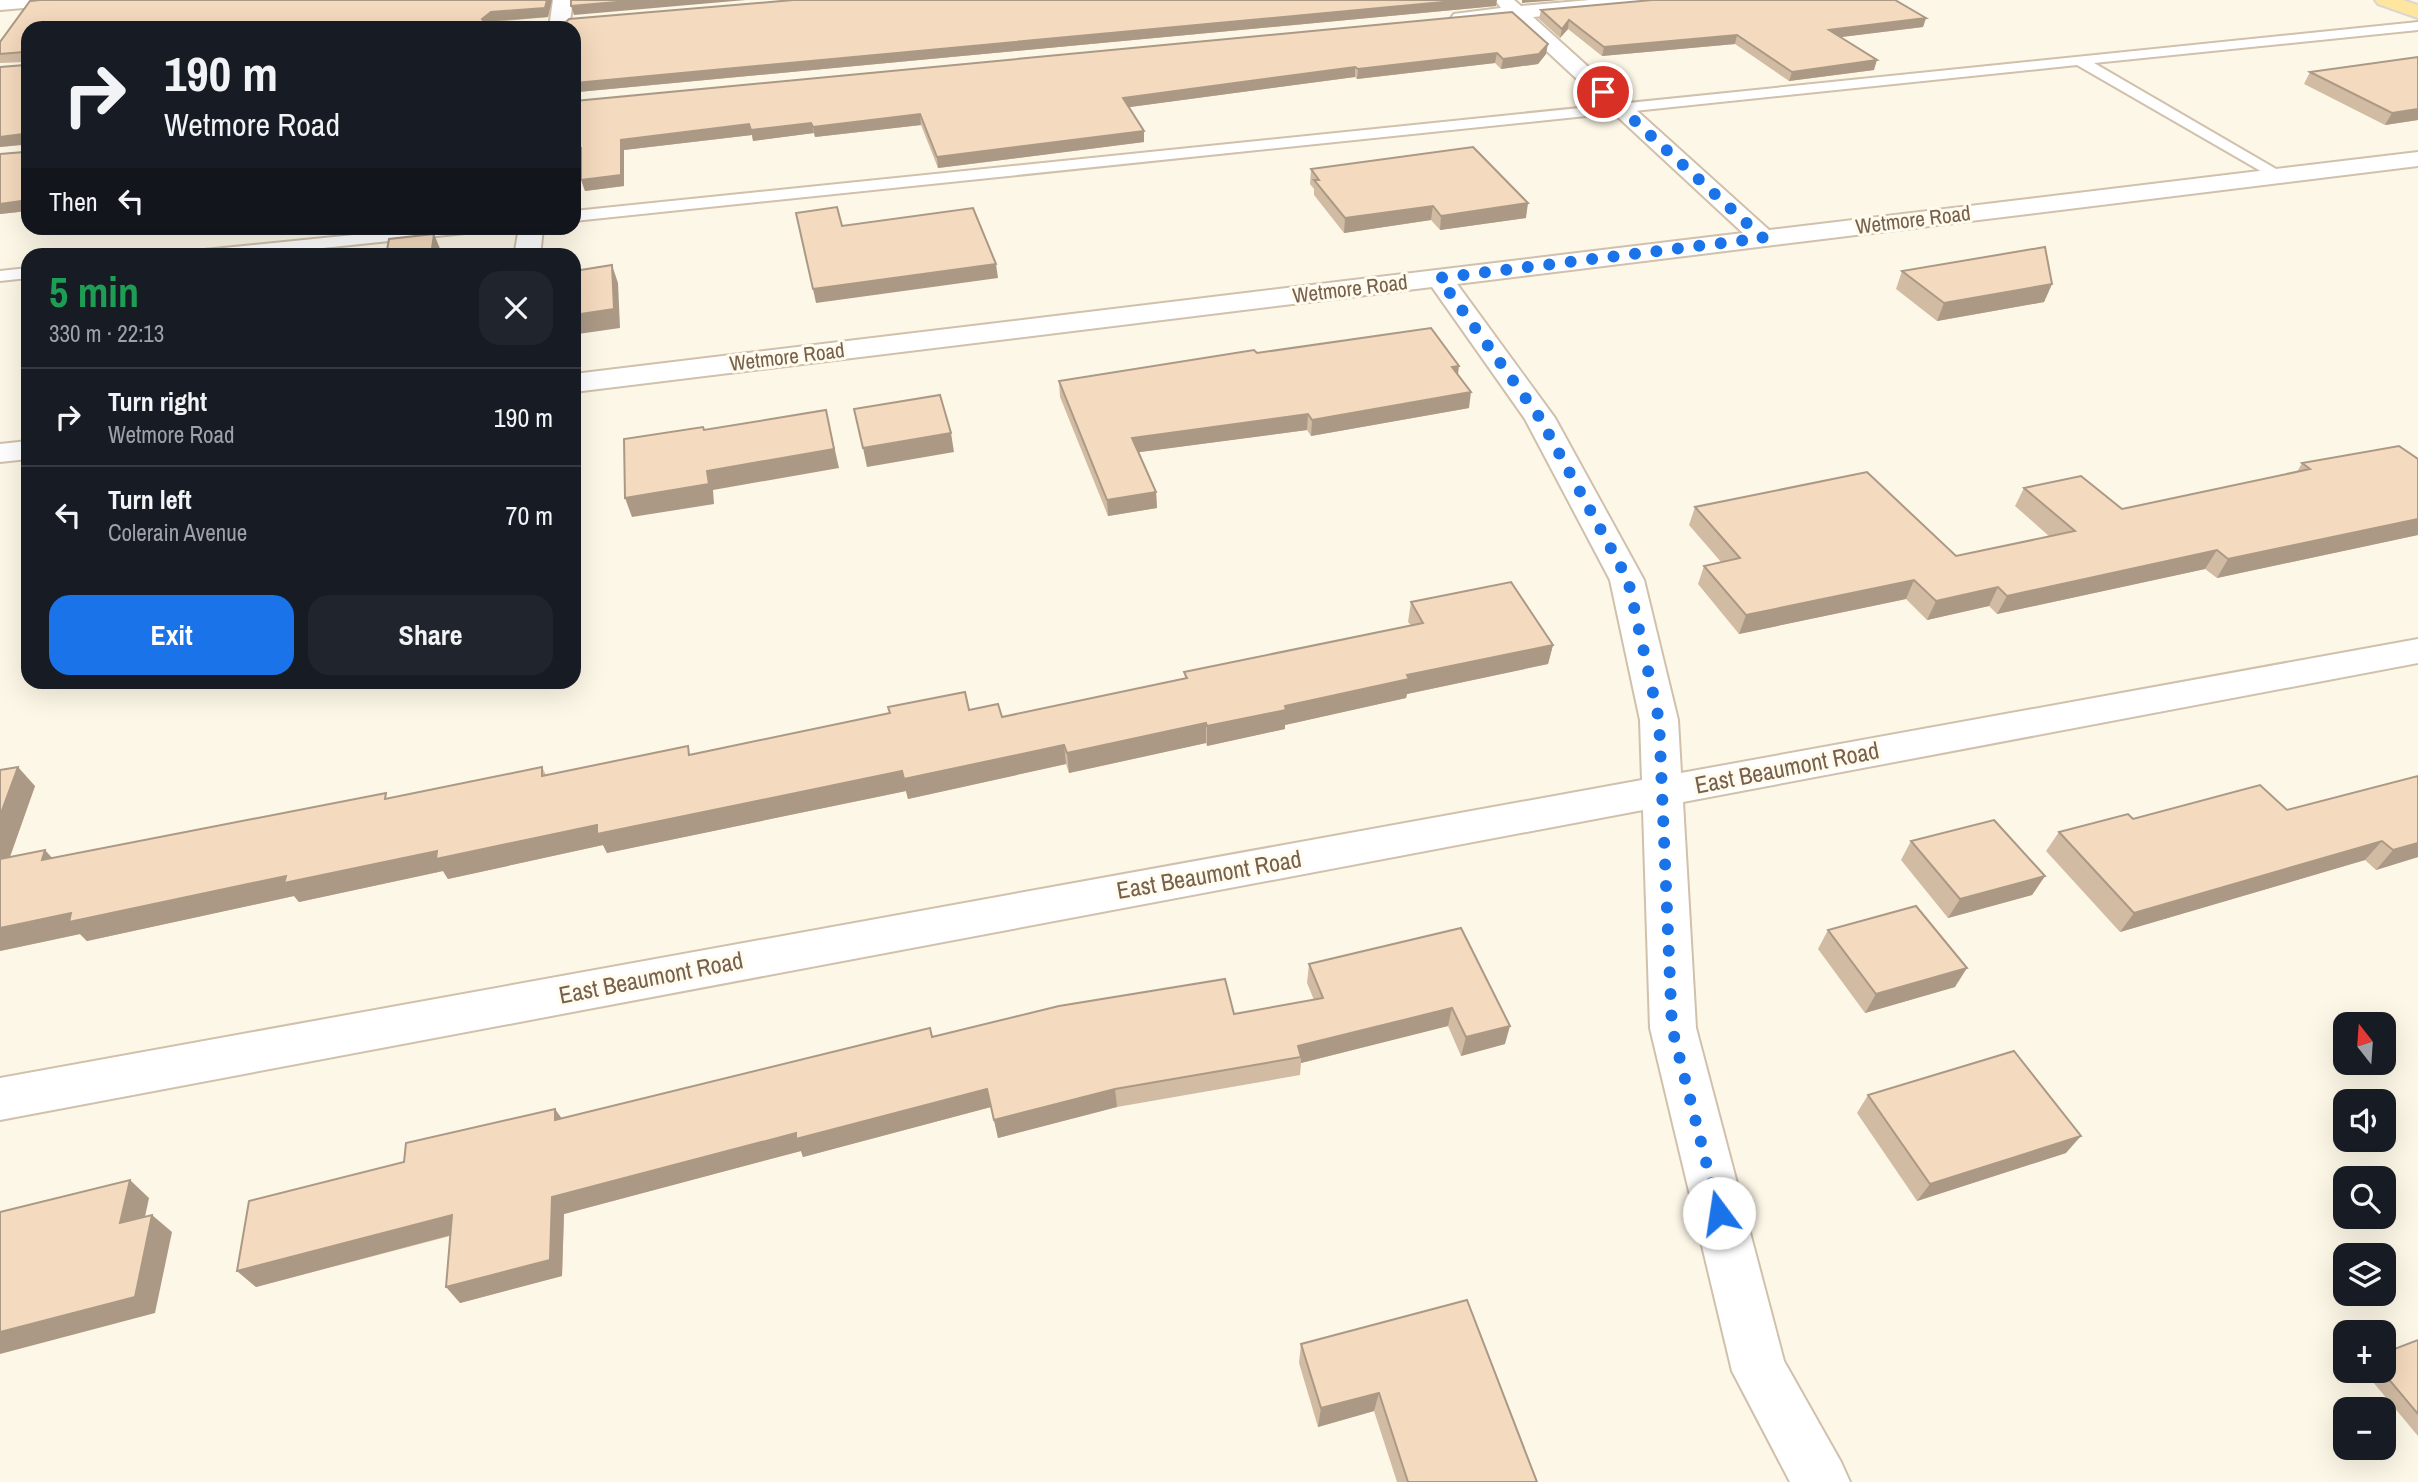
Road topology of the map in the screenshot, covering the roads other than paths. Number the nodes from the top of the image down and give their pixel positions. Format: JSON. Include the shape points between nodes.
{"nodes":[{"id":1,"x":47,"y":0,"type":"edge"},
{"id":2,"x":563,"y":0,"type":"edge"},
{"id":3,"x":1652,"y":0,"type":"edge"},
{"id":4,"x":2385,"y":0,"type":"edge"},
{"id":5,"x":0,"y":4,"type":"edge"},
{"id":6,"x":1509,"y":6,"type":"edge"},
{"id":7,"x":2414,"y":8,"type":"edge"},
{"id":8,"x":1447,"y":19,"type":"edge"},
{"id":9,"x":560,"y":21,"type":"edge"},
{"id":10,"x":2418,"y":26,"type":"edge"},
{"id":11,"x":2080,"y":61,"type":"junction"},
{"id":12,"x":1621,"y":108,"type":"junction"},
{"id":13,"x":2418,"y":159,"type":"edge"},
{"id":14,"x":2278,"y":176,"type":"junction"},
{"id":15,"x":581,"y":215,"type":"edge"},
{"id":16,"x":397,"y":235,"type":"edge"},
{"id":17,"x":1763,"y":238,"type":"junction"},
{"id":18,"x":271,"y":248,"type":"edge"},
{"id":19,"x":21,"y":274,"type":"edge"},
{"id":20,"x":0,"y":275,"type":"edge"},
{"id":21,"x":1439,"y":278,"type":"junction"},
{"id":22,"x":581,"y":382,"type":"edge"},
{"id":23,"x":21,"y":451,"type":"edge"},
{"id":24,"x":0,"y":453,"type":"edge"},
{"id":25,"x":2418,"y":651,"type":"edge"},
{"id":26,"x":1663,"y":791,"type":"junction"},
{"id":27,"x":0,"y":1099,"type":"edge"},
{"id":28,"x":1821,"y":1482,"type":"edge"}],
"edges":[{"from":1,"to":5,"type":"street"},
{"from":2,"to":9,"type":"street"},
{"from":3,"to":6,"type":"street"},
{"from":4,"to":7,"type":"main road"},
{"from":6,"to":8,"type":"street"},
{"from":6,"to":12,"type":"street"},
{"from":10,"to":11,"type":"lane"},
{"from":11,"to":12,"type":"lane"},
{"from":11,"to":14,"type":"lane"},
{"from":12,"to":15,"type":"lane"},
{"from":12,"to":17,"type":"street"},
{"from":13,"to":14,"type":"street","name":"Wetmore Road"},
{"from":14,"to":17,"type":"street","name":"Wetmore Road"},
{"from":16,"to":18,"type":"lane"},
{"from":17,"to":21,"type":"street","name":"Wetmore Road"},
{"from":19,"to":20,"type":"lane"},
{"from":21,"to":22,"type":"street","name":"Wetmore Road"},
{"from":21,"to":26,"type":"street","via":[[1540,418],[1628,580],[1659,720]]},
{"from":23,"to":24,"type":"street"},
{"from":25,"to":26,"type":"street","name":"East Beaumont Road"},
{"from":26,"to":27,"type":"street","name":"East Beaumont Road"},
{"from":26,"to":28,"type":"street","via":[[1672,1028],[1759,1371]]}]}
